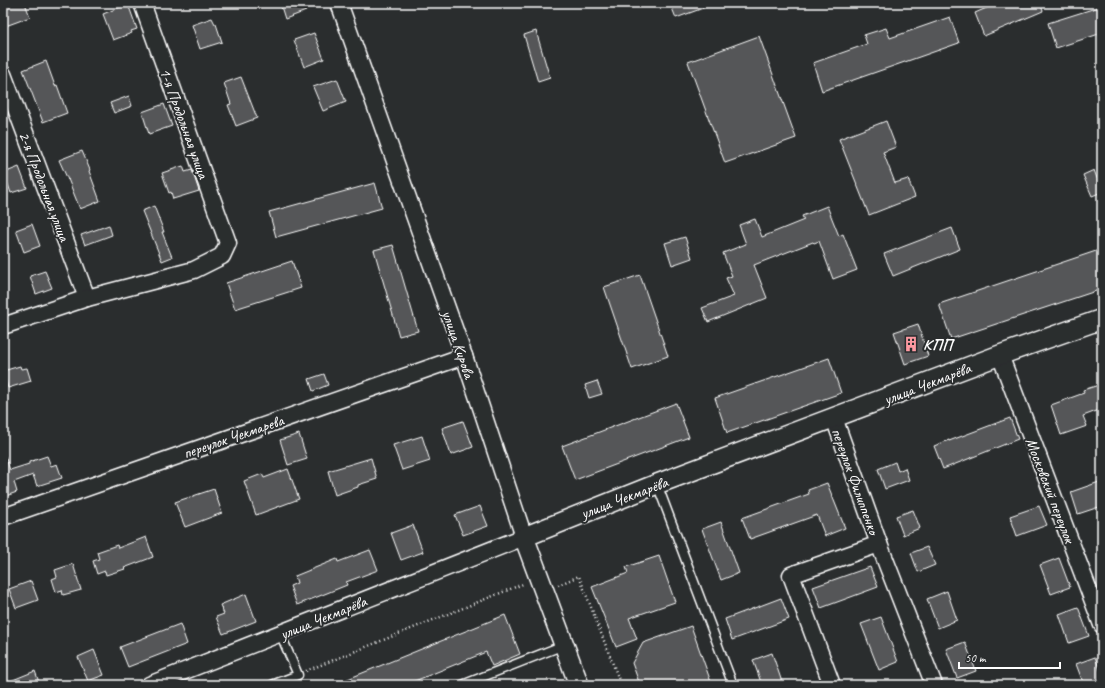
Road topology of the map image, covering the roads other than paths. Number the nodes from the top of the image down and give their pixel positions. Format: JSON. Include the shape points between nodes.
{"nodes":[{"id":1,"x":142,"y":3,"type":"edge"},
{"id":2,"x":339,"y":3,"type":"edge"},
{"id":3,"x":3,"y":74,"type":"edge"},
{"id":4,"x":87,"y":298,"type":"junction"},
{"id":5,"x":1102,"y":319,"type":"edge"},
{"id":6,"x":3,"y":326,"type":"edge"},
{"id":7,"x":1000,"y":355,"type":"junction"},
{"id":8,"x":464,"y":356,"type":"junction"},
{"id":9,"x":834,"y":418,"type":"junction"},
{"id":10,"x":657,"y":484,"type":"junction"},
{"id":11,"x":3,"y":517,"type":"edge"},
{"id":12,"x":524,"y":537,"type":"junction"},
{"id":13,"x":879,"y":544,"type":"junction"},
{"id":14,"x":1102,"y":625,"type":"edge"},
{"id":15,"x":280,"y":633,"type":"junction"},
{"id":16,"x":564,"y":645,"type":"junction"},
{"id":17,"x":275,"y":684,"type":"edge"},
{"id":18,"x":149,"y":685,"type":"edge"},
{"id":19,"x":462,"y":685,"type":"edge"},
{"id":20,"x":579,"y":685,"type":"edge"},
{"id":21,"x":733,"y":685,"type":"edge"},
{"id":22,"x":832,"y":685,"type":"edge"},
{"id":23,"x":934,"y":685,"type":"edge"}],
"edges":[{"from":1,"to":4,"type":"street","name":"1-я Продольная улица","via":[[228,243],[222,256],[194,270]]},
{"from":2,"to":8,"type":"street","name":"улица Кирова"},
{"from":3,"to":4,"type":"street","name":"2-я Продольная улица"},
{"from":4,"to":6,"type":"street"},
{"from":5,"to":7,"type":"street","name":"улица Чекмарёва"},
{"from":7,"to":9,"type":"street","name":"улица Чекмарёва"},
{"from":7,"to":14,"type":"street","name":"Московский переулок"},
{"from":8,"to":11,"type":"street","name":"переулок Чекмарева"},
{"from":8,"to":12,"type":"street","name":"улица Кирова"},
{"from":9,"to":10,"type":"street","name":"улица Чекмарёва"},
{"from":9,"to":13,"type":"street","name":"переулок Филиппенко"},
{"from":10,"to":12,"type":"street","name":"улица Чекмарёва"},
{"from":10,"to":21,"type":"lane"},
{"from":12,"to":15,"type":"street","name":"улица Чекмарёва"},
{"from":12,"to":16,"type":"street","name":"улица Кирова"},
{"from":13,"to":22,"type":"street","name":"переулок Филиппенко","via":[[791,575]]},
{"from":13,"to":23,"type":"street","name":"переулок Филиппенко"},
{"from":15,"to":17,"type":"lane","via":[[298,674]]},
{"from":15,"to":18,"type":"street","name":"улица Чекмарёва"},
{"from":16,"to":19,"type":"lane"},
{"from":16,"to":20,"type":"street","name":"улица Кирова"}]}
